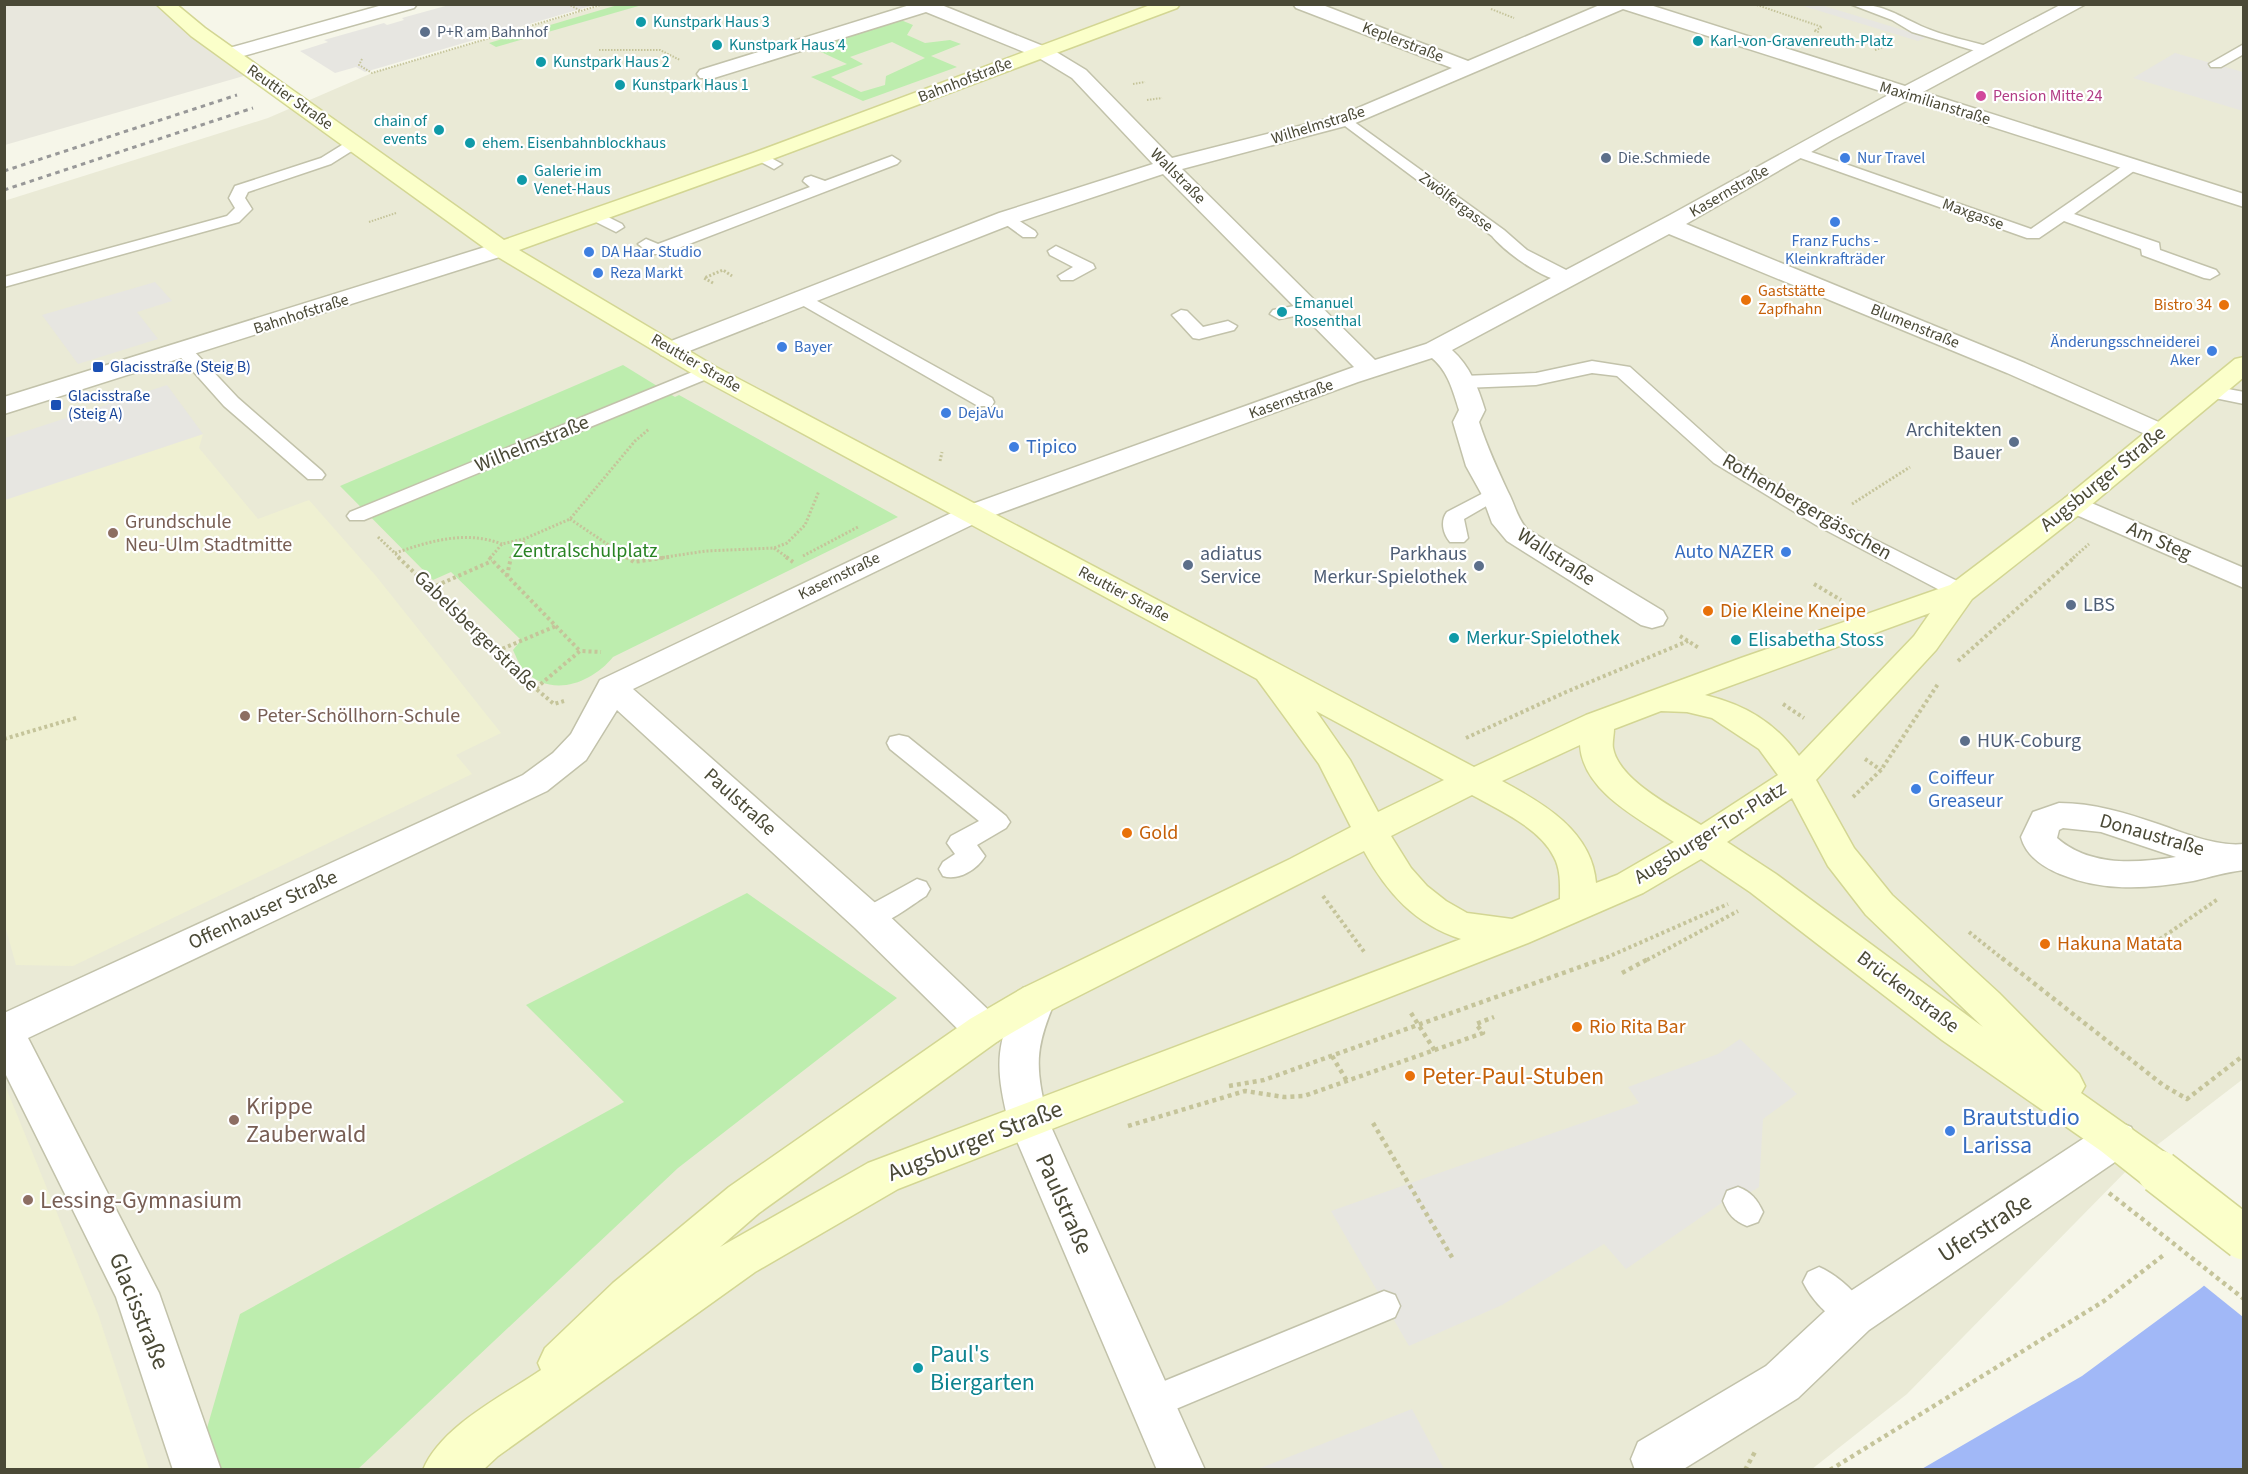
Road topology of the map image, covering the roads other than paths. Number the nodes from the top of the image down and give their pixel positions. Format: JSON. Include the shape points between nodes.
{"nodes":[{"id":1,"x":165,"y":4,"type":"edge"},
{"id":2,"x":408,"y":4,"type":"edge"},
{"id":3,"x":1171,"y":4,"type":"edge"},
{"id":4,"x":1302,"y":4,"type":"edge"},
{"id":5,"x":1619,"y":4,"type":"edge"},
{"id":6,"x":1627,"y":4,"type":"edge"},
{"id":7,"x":1856,"y":4,"type":"edge"},
{"id":8,"x":2077,"y":4,"type":"edge"},
{"id":9,"x":927,"y":5,"type":"edge"},
{"id":10,"x":2244,"y":48,"type":"edge"},
{"id":11,"x":1989,"y":51,"type":"junction"},
{"id":12,"x":1040,"y":52,"type":"junction"},
{"id":13,"x":230,"y":54,"type":"junction"},
{"id":14,"x":2216,"y":64,"type":"dead end"},
{"id":15,"x":1469,"y":68,"type":"junction"},
{"id":16,"x":707,"y":74,"type":"road end"},
{"id":17,"x":1908,"y":94,"type":"junction"},
{"id":18,"x":1346,"y":120,"type":"junction"},
{"id":19,"x":350,"y":140,"type":"junction"},
{"id":20,"x":1797,"y":152,"type":"junction"},
{"id":21,"x":326,"y":161,"type":"junction"},
{"id":22,"x":892,"y":161,"type":"dead end"},
{"id":23,"x":380,"y":162,"type":"junction"},
{"id":24,"x":2133,"y":165,"type":"junction"},
{"id":25,"x":1167,"y":166,"type":"junction"},
{"id":26,"x":808,"y":180,"type":"dead end"},
{"id":27,"x":824,"y":187,"type":"junction"},
{"id":28,"x":2244,"y":201,"type":"edge"},
{"id":29,"x":2062,"y":215,"type":"junction"},
{"id":30,"x":1007,"y":218,"type":"junction"},
{"id":31,"x":1668,"y":225,"type":"junction"},
{"id":32,"x":1029,"y":234,"type":"dead end"},
{"id":33,"x":646,"y":244,"type":"dead end"},
{"id":34,"x":501,"y":249,"type":"junction"},
{"id":35,"x":1056,"y":251,"type":"dead end"},
{"id":36,"x":2210,"y":274,"type":"dead end"},
{"id":37,"x":1067,"y":276,"type":"dead end"},
{"id":38,"x":1568,"y":278,"type":"junction"},
{"id":39,"x":4,"y":282,"type":"edge"},
{"id":40,"x":801,"y":297,"type":"junction"},
{"id":41,"x":1310,"y":308,"type":"junction"},
{"id":42,"x":1279,"y":314,"type":"dead end"},
{"id":43,"x":1181,"y":315,"type":"dead end"},
{"id":44,"x":1228,"y":326,"type":"dead end"},
{"id":45,"x":670,"y":350,"type":"junction"},
{"id":46,"x":1435,"y":350,"type":"junction"},
{"id":47,"x":184,"y":351,"type":"junction"},
{"id":48,"x":2244,"y":364,"type":"edge"},
{"id":49,"x":1371,"y":370,"type":"junction"},
{"id":50,"x":707,"y":372,"type":"junction"},
{"id":51,"x":1463,"y":382,"type":"junction"},
{"id":52,"x":2212,"y":392,"type":"junction"},
{"id":53,"x":2244,"y":398,"type":"edge"},
{"id":54,"x":985,"y":402,"type":"dead end"},
{"id":55,"x":4,"y":406,"type":"edge"},
{"id":56,"x":2161,"y":433,"type":"junction"},
{"id":57,"x":315,"y":475,"type":"dead end"},
{"id":58,"x":1494,"y":493,"type":"junction"},
{"id":59,"x":2075,"y":504,"type":"junction"},
{"id":60,"x":974,"y":513,"type":"junction"},
{"id":61,"x":357,"y":516,"type":"road end"},
{"id":62,"x":1457,"y":538,"type":"dead end"},
{"id":63,"x":2244,"y":579,"type":"edge"},
{"id":64,"x":1961,"y":592,"type":"junction"},
{"id":65,"x":1652,"y":618,"type":"dead end"},
{"id":66,"x":1261,"y":667,"type":"junction"},
{"id":67,"x":611,"y":687,"type":"junction"},
{"id":68,"x":1654,"y":700,"type":"junction"},
{"id":69,"x":1598,"y":723,"type":"junction"},
{"id":70,"x":899,"y":742,"type":"dead end"},
{"id":71,"x":1798,"y":778,"type":"junction"},
{"id":72,"x":1473,"y":781,"type":"junction"},
{"id":73,"x":1370,"y":830,"type":"junction"},
{"id":74,"x":1702,"y":841,"type":"junction"},
{"id":75,"x":952,"y":869,"type":"dead end"},
{"id":76,"x":917,"y":889,"type":"dead end"},
{"id":77,"x":1578,"y":905,"type":"junction"},
{"id":78,"x":868,"y":918,"type":"junction"},
{"id":79,"x":1515,"y":933,"type":"junction"},
{"id":80,"x":1037,"y":999,"type":"junction"},
{"id":81,"x":5,"y":1030,"type":"edge"},
{"id":82,"x":984,"y":1030,"type":"junction"},
{"id":83,"x":1028,"y":1120,"type":"junction"},
{"id":84,"x":2116,"y":1139,"type":"junction"},
{"id":85,"x":2244,"y":1238,"type":"edge"},
{"id":86,"x":1819,"y":1282,"type":"dead end"},
{"id":87,"x":1384,"y":1306,"type":"dead end"},
{"id":88,"x":1853,"y":1315,"type":"junction"},
{"id":89,"x":1152,"y":1403,"type":"junction"},
{"id":90,"x":482,"y":1439,"type":"junction"},
{"id":91,"x":1655,"y":1459,"type":"dead end"},
{"id":92,"x":197,"y":1470,"type":"edge"},
{"id":93,"x":447,"y":1470,"type":"edge"},
{"id":94,"x":1181,"y":1470,"type":"edge"}],
"edges":[{"from":1,"to":13,"type":"main road","name":"Reuttier Straße"},
{"from":2,"to":13,"type":"street"},
{"from":3,"to":12,"type":"main road","name":"Bahnhofstraße"},
{"from":4,"to":15,"type":"street","name":"Keplerstraße"},
{"from":5,"to":15,"type":"street","name":"Wilhelmstraße"},
{"from":6,"to":17,"type":"street","name":"Maximilianstraße"},
{"from":7,"to":11,"type":"lane"},
{"from":8,"to":11,"type":"street","name":"Kasernstraße"},
{"from":9,"to":12,"type":"street","name":"Wallstraße"},
{"from":9,"to":16,"type":"street"},
{"from":10,"to":14,"type":"lane"},
{"from":11,"to":17,"type":"street","name":"Kasernstraße"},
{"from":12,"to":25,"type":"street","name":"Wallstraße","via":[[1080,74]]},
{"from":12,"to":34,"type":"main road","name":"Bahnhofstraße","via":[[606,222]]},
{"from":13,"to":19,"type":"main road","name":"Reuttier Straße"},
{"from":15,"to":18,"type":"street","name":"Wilhelmstraße"},
{"from":17,"to":20,"type":"street","name":"Kasernstraße"},
{"from":17,"to":24,"type":"street","name":"Maximilianstraße"},
{"from":18,"to":25,"type":"street","name":"Wilhelmstraße"},
{"from":18,"to":38,"type":"lane","name":"Zwölfergasse","via":[[1504,241],[1540,266]]},
{"from":19,"to":21,"type":"lane","via":[[345,152]]},
{"from":19,"to":23,"type":"main road","name":"Reuttier Straße"},
{"from":20,"to":29,"type":"lane","name":"Maxgasse","via":[[2033,235]]},
{"from":20,"to":31,"type":"street","name":"Kasernstraße"},
{"from":21,"to":23,"type":"lane","via":[[352,158]]},
{"from":21,"to":39,"type":"lane","via":[[241,189],[237,198],[244,209],[233,219]]},
{"from":22,"to":27,"type":"lane"},
{"from":23,"to":34,"type":"main road","name":"Reuttier Straße"},
{"from":24,"to":28,"type":"street","name":"Maximilianstraße"},
{"from":24,"to":29,"type":"lane","name":"Maxgasse"},
{"from":25,"to":30,"type":"street","name":"Wilhelmstraße"},
{"from":25,"to":41,"type":"street","name":"Wallstraße"},
{"from":26,"to":27,"type":"lane"},
{"from":27,"to":33,"type":"lane","via":[[657,249]]},
{"from":29,"to":36,"type":"lane","via":[[2153,248],[2148,251]]},
{"from":30,"to":32,"type":"lane"},
{"from":30,"to":40,"type":"street","name":"Wilhelmstraße"},
{"from":31,"to":38,"type":"street","name":"Kasernstraße"},
{"from":31,"to":56,"type":"street","name":"Blumenstraße","via":[[2016,368]]},
{"from":34,"to":45,"type":"main road","name":"Reuttier Straße"},
{"from":34,"to":47,"type":"street","name":"Bahnhofstraße"},
{"from":35,"to":37,"type":"lane","via":[[1091,266]]},
{"from":38,"to":46,"type":"street","name":"Kasernstraße"},
{"from":40,"to":45,"type":"street","name":"Wilhelmstraße"},
{"from":40,"to":54,"type":"lane"},
{"from":41,"to":42,"type":"lane"},
{"from":41,"to":49,"type":"street","name":"Wallstraße"},
{"from":43,"to":44,"type":"lane","via":[[1199,334]]},
{"from":45,"to":50,"type":"main road","name":"Reuttier Straße"},
{"from":46,"to":49,"type":"street","name":"Kasernstraße"},
{"from":46,"to":51,"type":"street","name":"Wallstraße","via":[[1448,357]]},
{"from":47,"to":55,"type":"street","name":"Bahnhofstraße"},
{"from":47,"to":57,"type":"lane","via":[[231,402]]},
{"from":48,"to":52,"type":"main road","name":"Augsburger Straße"},
{"from":49,"to":60,"type":"street","name":"Kasernstraße"},
{"from":50,"to":60,"type":"main road","name":"Reuttier Straße"},
{"from":50,"to":61,"type":"lane","name":"Wilhelmstraße"},
{"from":51,"to":58,"type":"street","name":"Wallstraße","via":[[1472,410],[1466,422],[1480,466]]},
{"from":51,"to":64,"type":"lane","name":"Rothenbergergässchen","via":[[1536,379],[1592,367],[1623,371],[1721,459],[1823,522]]},
{"from":52,"to":53,"type":"lane"},
{"from":52,"to":56,"type":"main road","name":"Augsburger Straße"},
{"from":56,"to":59,"type":"main road","name":"Augsburger Straße"},
{"from":58,"to":62,"type":"lane","via":[[1454,516]]},
{"from":58,"to":65,"type":"street","name":"Wallstraße","via":[[1506,523],[1517,535]]},
{"from":59,"to":63,"type":"street","name":"Am Steg"},
{"from":59,"to":64,"type":"main road","name":"Augsburger Straße"},
{"from":60,"to":66,"type":"main road","name":"Reuttier Straße"},
{"from":60,"to":67,"type":"street","name":"Kasernstraße"},
{"from":64,"to":68,"type":"main road","name":"Augsburger Straße"},
{"from":64,"to":71,"type":"main road","name":"Augsburger Straße","via":[[1925,643]]},
{"from":66,"to":72,"type":"main road","name":"Reuttier Straße"},
{"from":66,"to":73,"type":"main road","name":"Reuttier Straße","via":[[1313,730]]},
{"from":67,"to":78,"type":"street","name":"Paulstraße"},
{"from":67,"to":81,"type":"street","name":"Offenhauser Straße","via":[[586,740],[575,754],[522,790]]},
{"from":68,"to":69,"type":"main road","name":"Augsburger-Tor-Platz"},
{"from":68,"to":71,"type":"main road","name":"Augsburger-Tor-Platz","via":[[1687,701],[1723,710],[1771,741]]},
{"from":69,"to":72,"type":"main road","name":"Augsburger-Tor-Platz"},
{"from":69,"to":74,"type":"main road","name":"Brückenstraße","via":[[1596,748],[1607,774],[1658,815]]},
{"from":70,"to":75,"type":"lane","via":[[997,822],[960,843],[972,856]]},
{"from":71,"to":74,"type":"main road","name":"Augsburger-Tor-Platz"},
{"from":71,"to":84,"type":"main road","name":"Brückenstraße","via":[[1841,857],[1879,905],[1986,1004]]},
{"from":72,"to":73,"type":"main road","name":"Augsburger-Tor-Platz"},
{"from":72,"to":77,"type":"main road","name":"Reuttier Straße","via":[[1548,826],[1566,846],[1577,868]]},
{"from":73,"to":79,"type":"main road","name":"Augsburger-Tor-Platz","via":[[1400,880],[1417,898],[1454,922],[1481,930]]},
{"from":73,"to":80,"type":"main road","name":"Augsburger Straße","via":[[1303,868]]},
{"from":74,"to":77,"type":"main road","name":"Augsburger-Tor-Platz","via":[[1630,884]]},
{"from":74,"to":84,"type":"main road","name":"Brückenstraße","via":[[1956,1029]]},
{"from":76,"to":78,"type":"lane"},
{"from":77,"to":79,"type":"main road","name":"Augsburger-Tor-Platz"},
{"from":78,"to":82,"type":"street","name":"Paulstraße"},
{"from":79,"to":83,"type":"main road","name":"Augsburger Straße"},
{"from":80,"to":82,"type":"main road","name":"Augsburger Straße"},
{"from":80,"to":83,"type":"street","name":"Paulstraße","via":[[1018,1040],[1016,1076]]},
{"from":81,"to":92,"type":"street","name":"Glacisstraße","via":[[137,1293]]},
{"from":82,"to":90,"type":"main road","name":"Augsburger Straße","via":[[744,1200],[629,1298]]},
{"from":83,"to":89,"type":"street","name":"Paulstraße"},
{"from":83,"to":90,"type":"main road","name":"Augsburger Straße","via":[[883,1176],[740,1258]]},
{"from":84,"to":85,"type":"main road","name":"Brückenstraße","bridge":true},
{"from":84,"to":88,"type":"street","name":"Uferstraße"},
{"from":86,"to":88,"type":"lane"},
{"from":87,"to":89,"type":"lane"},
{"from":88,"to":91,"type":"street","name":"Uferstraße","via":[[1782,1382]]},
{"from":89,"to":94,"type":"street","name":"Paulstraße"},
{"from":90,"to":93,"type":"main road","name":"Augsburger Straße"}]}
